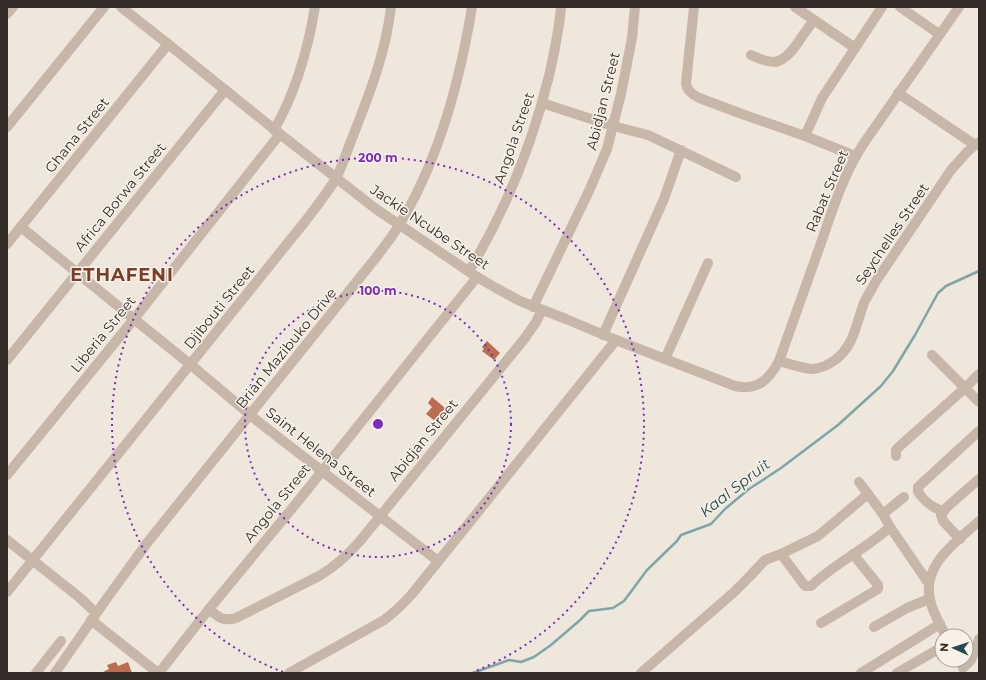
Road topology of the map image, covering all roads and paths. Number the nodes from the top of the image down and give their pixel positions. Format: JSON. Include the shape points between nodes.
{"nodes":[{"id":1,"x":13,"y":7,"type":"edge"},
{"id":2,"x":104,"y":7,"type":"edge"},
{"id":3,"x":121,"y":7,"type":"edge"},
{"id":4,"x":315,"y":7,"type":"edge"},
{"id":5,"x":391,"y":7,"type":"edge"},
{"id":6,"x":472,"y":7,"type":"edge"},
{"id":7,"x":562,"y":7,"type":"edge"},
{"id":8,"x":636,"y":7,"type":"edge"},
{"id":9,"x":694,"y":7,"type":"edge"},
{"id":10,"x":795,"y":7,"type":"edge"},
{"id":11,"x":882,"y":7,"type":"edge"},
{"id":12,"x":900,"y":7,"type":"edge"},
{"id":13,"x":958,"y":7,"type":"edge"},
{"id":14,"x":7,"y":14,"type":"edge"},
{"id":15,"x":814,"y":20,"type":"junction"},
{"id":16,"x":940,"y":34,"type":"junction"},
{"id":17,"x":168,"y":44,"type":"junction"},
{"id":18,"x":855,"y":48,"type":"junction"},
{"id":19,"x":751,"y":54,"type":"dead end"},
{"id":20,"x":225,"y":90,"type":"junction"},
{"id":21,"x":898,"y":93,"type":"junction"},
{"id":22,"x":542,"y":103,"type":"junction"},
{"id":23,"x":613,"y":126,"type":"junction"},
{"id":24,"x":7,"y":127,"type":"edge"},
{"id":25,"x":277,"y":132,"type":"junction"},
{"id":26,"x":805,"y":136,"type":"junction"},
{"id":27,"x":977,"y":144,"type":"edge"},
{"id":28,"x":681,"y":150,"type":"junction"},
{"id":29,"x":855,"y":156,"type":"junction"},
{"id":30,"x":736,"y":177,"type":"dead end"},
{"id":31,"x":336,"y":178,"type":"junction"},
{"id":32,"x":399,"y":225,"type":"junction"},
{"id":33,"x":22,"y":227,"type":"junction"},
{"id":34,"x":7,"y":244,"type":"edge"},
{"id":35,"x":708,"y":263,"type":"dead end"},
{"id":36,"x":77,"y":272,"type":"junction"},
{"id":37,"x":473,"y":274,"type":"junction"},
{"id":38,"x":538,"y":308,"type":"junction"},
{"id":39,"x":134,"y":319,"type":"junction"},
{"id":40,"x":603,"y":335,"type":"junction"},
{"id":41,"x":616,"y":340,"type":"junction"},
{"id":42,"x":932,"y":355,"type":"dead end"},
{"id":43,"x":665,"y":359,"type":"junction"},
{"id":44,"x":7,"y":360,"type":"edge"},
{"id":45,"x":779,"y":361,"type":"junction"},
{"id":46,"x":191,"y":365,"type":"junction"},
{"id":47,"x":979,"y":374,"type":"edge"},
{"id":48,"x":765,"y":381,"type":"joint"},
{"id":49,"x":965,"y":388,"type":"junction"},
{"id":50,"x":979,"y":402,"type":"edge"},
{"id":51,"x":251,"y":415,"type":"junction"},
{"id":52,"x":979,"y":431,"type":"edge"},
{"id":53,"x":896,"y":456,"type":"dead end"},
{"id":54,"x":321,"y":470,"type":"junction"},
{"id":55,"x":7,"y":475,"type":"edge"},
{"id":56,"x":979,"y":479,"type":"edge"},
{"id":57,"x":860,"y":482,"type":"dead end"},
{"id":58,"x":868,"y":494,"type":"junction"},
{"id":59,"x":904,"y":497,"type":"dead end"},
{"id":60,"x":944,"y":511,"type":"junction"},
{"id":61,"x":883,"y":514,"type":"junction"},
{"id":62,"x":380,"y":516,"type":"junction"},
{"id":63,"x":979,"y":521,"type":"edge"},
{"id":64,"x":890,"y":527,"type":"junction"},
{"id":65,"x":960,"y":539,"type":"junction"},
{"id":66,"x":7,"y":540,"type":"edge"},
{"id":67,"x":781,"y":554,"type":"junction"},
{"id":68,"x":853,"y":554,"type":"junction"},
{"id":69,"x":32,"y":560,"type":"junction"},
{"id":70,"x":438,"y":561,"type":"junction"},
{"id":71,"x":929,"y":584,"type":"junction"},
{"id":72,"x":7,"y":592,"type":"edge"},
{"id":73,"x":930,"y":599,"type":"junction"},
{"id":74,"x":208,"y":609,"type":"junction"},
{"id":75,"x":93,"y":617,"type":"junction"},
{"id":76,"x":821,"y":623,"type":"dead end"},
{"id":77,"x":940,"y":624,"type":"junction"},
{"id":78,"x":874,"y":627,"type":"dead end"},
{"id":79,"x":942,"y":628,"type":"edge"},
{"id":80,"x":979,"y":639,"type":"edge"},
{"id":81,"x":61,"y":641,"type":"dead end"},
{"id":82,"x":934,"y":652,"type":"edge"},
{"id":83,"x":974,"y":652,"type":"edge"},
{"id":84,"x":646,"y":672,"type":"edge"},
{"id":85,"x":36,"y":673,"type":"edge"},
{"id":86,"x":55,"y":673,"type":"edge"},
{"id":87,"x":158,"y":673,"type":"edge"},
{"id":88,"x":289,"y":673,"type":"edge"},
{"id":89,"x":861,"y":673,"type":"edge"},
{"id":90,"x":897,"y":673,"type":"edge"}],
"edges":[{"from":1,"to":14,"type":"street"},
{"from":2,"to":24,"type":"street"},
{"from":3,"to":17,"type":"street","name":"Jackie Ncube Street"},
{"from":4,"to":25,"type":"street","name":"Liberia Street","via":[[299,72]]},
{"from":5,"to":31,"type":"street","name":"Djibouti Street","via":[[386,36],[372,84]]},
{"from":6,"to":32,"type":"street","name":"Brian Mazibuko Drive","via":[[466,42],[448,110],[419,188]]},
{"from":7,"to":22,"type":"street","name":"Angola Street"},
{"from":8,"to":23,"type":"street","name":"Abidjan Street"},
{"from":9,"to":26,"type":"street","via":[[686,83],[688,91],[696,97]]},
{"from":10,"to":15,"type":"street"},
{"from":11,"to":18,"type":"street"},
{"from":12,"to":16,"type":"street"},
{"from":13,"to":16,"type":"street","name":"Rabat Street"},
{"from":15,"to":18,"type":"street"},
{"from":15,"to":19,"type":"street","via":[[789,53],[779,61],[759,59]]},
{"from":16,"to":21,"type":"street","name":"Rabat Street"},
{"from":17,"to":20,"type":"street","name":"Jackie Ncube Street"},
{"from":17,"to":33,"type":"street","name":"Ghana Street"},
{"from":18,"to":26,"type":"street","via":[[822,98]]},
{"from":20,"to":25,"type":"street","name":"Jackie Ncube Street"},
{"from":20,"to":36,"type":"street","name":"Africa Borwa Street"},
{"from":21,"to":27,"type":"street"},
{"from":21,"to":29,"type":"street","name":"Rabat Street"},
{"from":22,"to":23,"type":"street"},
{"from":22,"to":37,"type":"street","name":"Angola Street","via":[[516,180]]},
{"from":23,"to":28,"type":"street","via":[[648,135]]},
{"from":23,"to":38,"type":"street","name":"Abidjan Street","via":[[601,164]]},
{"from":25,"to":31,"type":"street","name":"Jackie Ncube Street"},
{"from":25,"to":39,"type":"street","name":"Liberia Street"},
{"from":26,"to":29,"type":"street"},
{"from":27,"to":45,"type":"street","name":"Seychelles Street","via":[[952,170],[876,281],[865,301],[855,334],[846,350],[831,363],[814,369]]},
{"from":28,"to":30,"type":"street"},
{"from":28,"to":40,"type":"street","via":[[664,199]]},
{"from":29,"to":45,"type":"street","name":"Rabat Street","via":[[841,186]]},
{"from":31,"to":32,"type":"street","name":"Jackie Ncube Street"},
{"from":31,"to":46,"type":"street","name":"Djibouti Street","via":[[303,224]]},
{"from":32,"to":37,"type":"street","name":"Jackie Ncube Street"},
{"from":32,"to":51,"type":"street","name":"Brian Mazibuko Drive"},
{"from":33,"to":34,"type":"street","name":"Ghana Street"},
{"from":33,"to":36,"type":"street","name":"Saint Helena Street"},
{"from":35,"to":43,"type":"street"},
{"from":36,"to":39,"type":"street","name":"Saint Helena Street"},
{"from":36,"to":44,"type":"street","name":"Africa Borwa Street"},
{"from":37,"to":38,"type":"street","name":"Jackie Ncube Street","via":[[509,296]]},
{"from":37,"to":54,"type":"street","name":"Angola Street"},
{"from":38,"to":40,"type":"street","name":"Jackie Ncube Street"},
{"from":38,"to":62,"type":"street","name":"Abidjan Street","via":[[536,322],[525,338]]},
{"from":39,"to":46,"type":"street","name":"Saint Helena Street"},
{"from":39,"to":55,"type":"street","name":"Liberia Street"},
{"from":40,"to":41,"type":"street","name":"Jackie Ncube Street"},
{"from":41,"to":43,"type":"street","name":"Jackie Ncube Street"},
{"from":41,"to":70,"type":"street"},
{"from":42,"to":49,"type":"street"},
{"from":43,"to":48,"type":"street","name":"Jackie Ncube Street","via":[[742,388]]},
{"from":45,"to":48,"type":"street","name":"Rabat Street"},
{"from":46,"to":51,"type":"street","name":"Saint Helena Street"},
{"from":46,"to":69,"type":"street","name":"Djibouti Street"},
{"from":47,"to":49,"type":"street"},
{"from":49,"to":50,"type":"street"},
{"from":49,"to":53,"type":"street","via":[[900,445],[896,450]]},
{"from":51,"to":54,"type":"street","name":"Saint Helena Street"},
{"from":51,"to":75,"type":"street","name":"Brian Mazibuko Drive","via":[[147,543]]},
{"from":52,"to":60,"type":"street","via":[[918,487],[918,492],[928,504]]},
{"from":54,"to":62,"type":"street","name":"Saint Helena Street"},
{"from":54,"to":74,"type":"street","name":"Angola Street"},
{"from":56,"to":60,"type":"street"},
{"from":57,"to":58,"type":"street"},
{"from":58,"to":61,"type":"street"},
{"from":58,"to":67,"type":"street","via":[[818,536]]},
{"from":59,"to":61,"type":"street"},
{"from":60,"to":65,"type":"street","via":[[941,517],[943,521]]},
{"from":61,"to":64,"type":"street"},
{"from":62,"to":70,"type":"street","name":"Saint Helena Street"},
{"from":62,"to":74,"type":"street","name":"Abidjan Street","via":[[341,561],[319,576],[231,619],[225,620]]},
{"from":63,"to":65,"type":"street"},
{"from":64,"to":68,"type":"street"},
{"from":64,"to":71,"type":"street"},
{"from":65,"to":71,"type":"street","via":[[940,559]]},
{"from":66,"to":69,"type":"street","name":"Angola Street"},
{"from":67,"to":68,"type":"street","via":[[805,586],[811,586]]},
{"from":67,"to":84,"type":"street","via":[[765,560],[733,593]]},
{"from":68,"to":76,"type":"street","via":[[878,585],[878,590]]},
{"from":69,"to":72,"type":"street","name":"Djibouti Street"},
{"from":69,"to":75,"type":"street","name":"Angola Street","via":[[79,597]]},
{"from":70,"to":88,"type":"street","via":[[392,614]]},
{"from":71,"to":73,"type":"street"},
{"from":73,"to":77,"type":"street"},
{"from":73,"to":78,"type":"street","via":[[907,608]]},
{"from":74,"to":87,"type":"street","name":"Angola Street"},
{"from":75,"to":86,"type":"street","name":"Brian Mazibuko Drive"},
{"from":75,"to":87,"type":"street","name":"Angola Street"},
{"from":77,"to":79,"type":"street"},
{"from":77,"to":89,"type":"street"},
{"from":80,"to":83,"type":"street"},
{"from":81,"to":85,"type":"street"},
{"from":82,"to":90,"type":"street"}]}
